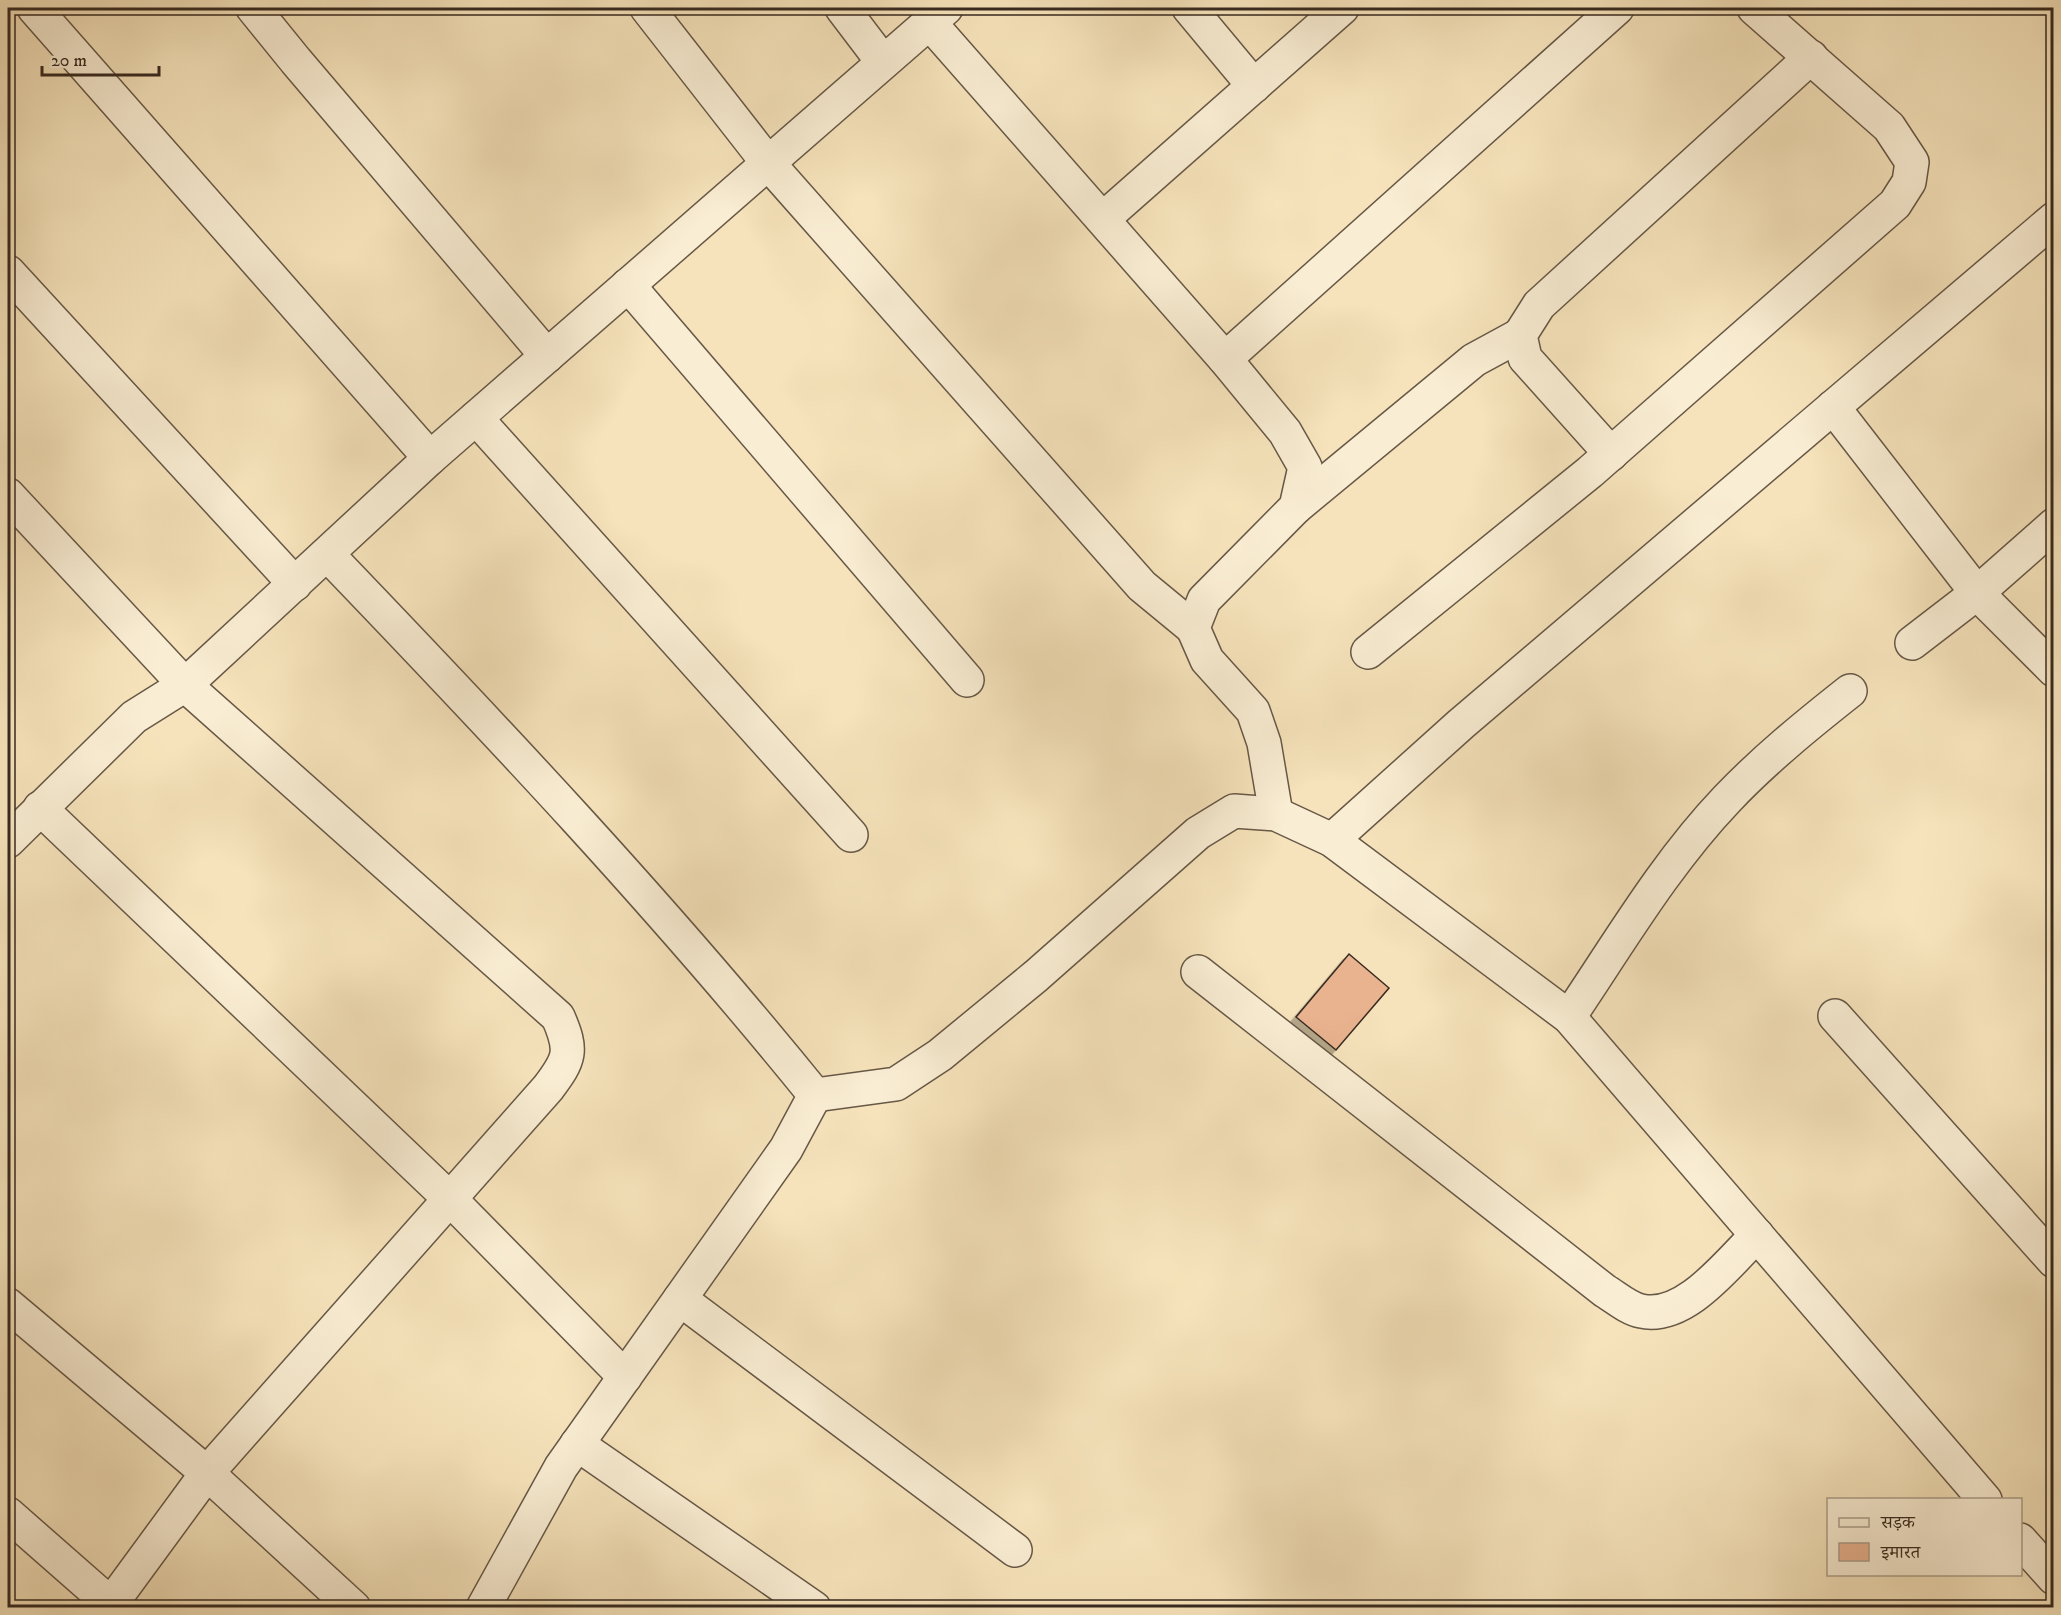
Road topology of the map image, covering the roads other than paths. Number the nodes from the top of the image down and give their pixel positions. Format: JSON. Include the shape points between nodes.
{"nodes":[{"id":1,"x":34,"y":8,"type":"edge"},
{"id":2,"x":253,"y":8,"type":"edge"},
{"id":3,"x":647,"y":8,"type":"edge"},
{"id":4,"x":842,"y":8,"type":"edge"},
{"id":5,"x":1189,"y":8,"type":"edge"},
{"id":6,"x":1342,"y":8,"type":"edge"},
{"id":7,"x":1617,"y":8,"type":"edge"},
{"id":8,"x":1771,"y":12,"type":"edge"},
{"id":9,"x":937,"y":15,"type":"edge"},
{"id":10,"x":1811,"y":57,"type":"junction"},
{"id":11,"x":883,"y":63,"type":"junction"},
{"id":12,"x":1254,"y":86,"type":"junction"},
{"id":13,"x":768,"y":163,"type":"junction"},
{"id":14,"x":1104,"y":218,"type":"junction"},
{"id":15,"x":2054,"y":219,"type":"edge"},
{"id":16,"x":8,"y":272,"type":"edge"},
{"id":17,"x":628,"y":285,"type":"junction"},
{"id":18,"x":1520,"y":335,"type":"junction"},
{"id":19,"x":547,"y":356,"type":"junction"},
{"id":20,"x":1225,"y":359,"type":"junction"},
{"id":21,"x":1833,"y":407,"type":"junction"},
{"id":22,"x":476,"y":418,"type":"junction"},
{"id":23,"x":1611,"y":454,"type":"junction"},
{"id":24,"x":430,"y":458,"type":"junction"},
{"id":25,"x":8,"y":495,"type":"edge"},
{"id":26,"x":1296,"y":507,"type":"junction"},
{"id":27,"x":2054,"y":525,"type":"edge"},
{"id":28,"x":327,"y":554,"type":"junction"},
{"id":29,"x":294,"y":584,"type":"junction"},
{"id":30,"x":1977,"y":593,"type":"junction"},
{"id":31,"x":1193,"y":628,"type":"junction"},
{"id":32,"x":1912,"y":643,"type":"dead end"},
{"id":33,"x":1368,"y":652,"type":"dead end"},
{"id":34,"x":2054,"y":670,"type":"edge"},
{"id":35,"x":967,"y":680,"type":"dead end"},
{"id":36,"x":185,"y":686,"type":"junction"},
{"id":37,"x":1850,"y":691,"type":"dead end"},
{"id":38,"x":40,"y":808,"type":"junction"},
{"id":39,"x":1276,"y":814,"type":"junction"},
{"id":40,"x":851,"y":835,"type":"dead end"},
{"id":41,"x":1332,"y":840,"type":"junction"},
{"id":42,"x":8,"y":842,"type":"edge"},
{"id":43,"x":1198,"y":972,"type":"dead end"},
{"id":44,"x":1835,"y":1016,"type":"dead end"},
{"id":45,"x":1569,"y":1017,"type":"junction"},
{"id":46,"x":815,"y":1095,"type":"junction"},
{"id":47,"x":450,"y":1198,"type":"junction"},
{"id":48,"x":1757,"y":1235,"type":"junction"},
{"id":49,"x":2054,"y":1261,"type":"edge"},
{"id":50,"x":680,"y":1299,"type":"junction"},
{"id":51,"x":8,"y":1305,"type":"edge"},
{"id":52,"x":625,"y":1377,"type":"junction"},
{"id":53,"x":577,"y":1443,"type":"junction"},
{"id":54,"x":207,"y":1473,"type":"junction"},
{"id":55,"x":1983,"y":1498,"type":"edge"},
{"id":56,"x":8,"y":1514,"type":"edge"},
{"id":57,"x":2022,"y":1542,"type":"edge"},
{"id":58,"x":1015,"y":1550,"type":"dead end"},
{"id":59,"x":2054,"y":1578,"type":"edge"},
{"id":60,"x":113,"y":1606,"type":"edge"},
{"id":61,"x":354,"y":1608,"type":"edge"},
{"id":62,"x":483,"y":1608,"type":"edge"},
{"id":63,"x":814,"y":1608,"type":"edge"}],
"edges":[{"from":1,"to":24,"type":"street"},
{"from":2,"to":19,"type":"street"},
{"from":3,"to":13,"type":"street"},
{"from":4,"to":11,"type":"street"},
{"from":5,"to":12,"type":"street"},
{"from":6,"to":12,"type":"street"},
{"from":7,"to":20,"type":"street"},
{"from":8,"to":10,"type":"street"},
{"from":9,"to":11,"type":"street"},
{"from":9,"to":14,"type":"street"},
{"from":10,"to":18,"type":"street","via":[[1539,305]]},
{"from":10,"to":23,"type":"street","via":[[1889,127],[1912,162],[1909,182],[1888,211]]},
{"from":11,"to":13,"type":"street"},
{"from":12,"to":14,"type":"street"},
{"from":13,"to":17,"type":"street"},
{"from":13,"to":31,"type":"street","via":[[1142,586]]},
{"from":14,"to":20,"type":"street"},
{"from":15,"to":21,"type":"street"},
{"from":16,"to":29,"type":"street"},
{"from":17,"to":19,"type":"street"},
{"from":17,"to":35,"type":"street"},
{"from":18,"to":23,"type":"street","via":[[1525,358]]},
{"from":18,"to":26,"type":"street","via":[[1474,360]]},
{"from":19,"to":22,"type":"street"},
{"from":20,"to":26,"type":"street","via":[[1285,432],[1305,467]]},
{"from":21,"to":30,"type":"street"},
{"from":21,"to":41,"type":"street","via":[[1461,724]]},
{"from":22,"to":24,"type":"street"},
{"from":22,"to":40,"type":"street"},
{"from":23,"to":33,"type":"street"},
{"from":24,"to":28,"type":"street"},
{"from":25,"to":36,"type":"street"},
{"from":26,"to":31,"type":"street","via":[[1204,600]]},
{"from":27,"to":30,"type":"street"},
{"from":28,"to":29,"type":"street"},
{"from":28,"to":46,"type":"street","via":[[480,714],[738,1000]]},
{"from":29,"to":36,"type":"street"},
{"from":30,"to":32,"type":"street"},
{"from":30,"to":34,"type":"street"},
{"from":31,"to":39,"type":"street","via":[[1207,660],[1253,711],[1264,743]]},
{"from":36,"to":38,"type":"street","via":[[134,717]]},
{"from":36,"to":47,"type":"street","via":[[558,1017],[568,1041],[567,1063]]},
{"from":37,"to":45,"type":"street","via":[[1805,726],[1726,800],[1660,881]]},
{"from":38,"to":42,"type":"street"},
{"from":38,"to":47,"type":"street"},
{"from":39,"to":41,"type":"street"},
{"from":39,"to":46,"type":"street","via":[[1234,811],[1198,833],[1036,976],[940,1055],[896,1084]]},
{"from":41,"to":45,"type":"street"},
{"from":43,"to":48,"type":"street","via":[[1605,1291],[1640,1311],[1665,1312],[1685,1303]]},
{"from":44,"to":49,"type":"street"},
{"from":45,"to":48,"type":"street"},
{"from":46,"to":50,"type":"street","via":[[786,1149]]},
{"from":47,"to":52,"type":"street"},
{"from":47,"to":54,"type":"street"},
{"from":48,"to":55,"type":"street"},
{"from":50,"to":52,"type":"street"},
{"from":50,"to":58,"type":"street"},
{"from":51,"to":54,"type":"street"},
{"from":52,"to":53,"type":"street"},
{"from":53,"to":62,"type":"street"},
{"from":53,"to":63,"type":"street"},
{"from":54,"to":60,"type":"street"},
{"from":54,"to":61,"type":"street"},
{"from":56,"to":60,"type":"street"},
{"from":57,"to":59,"type":"street"}]}
